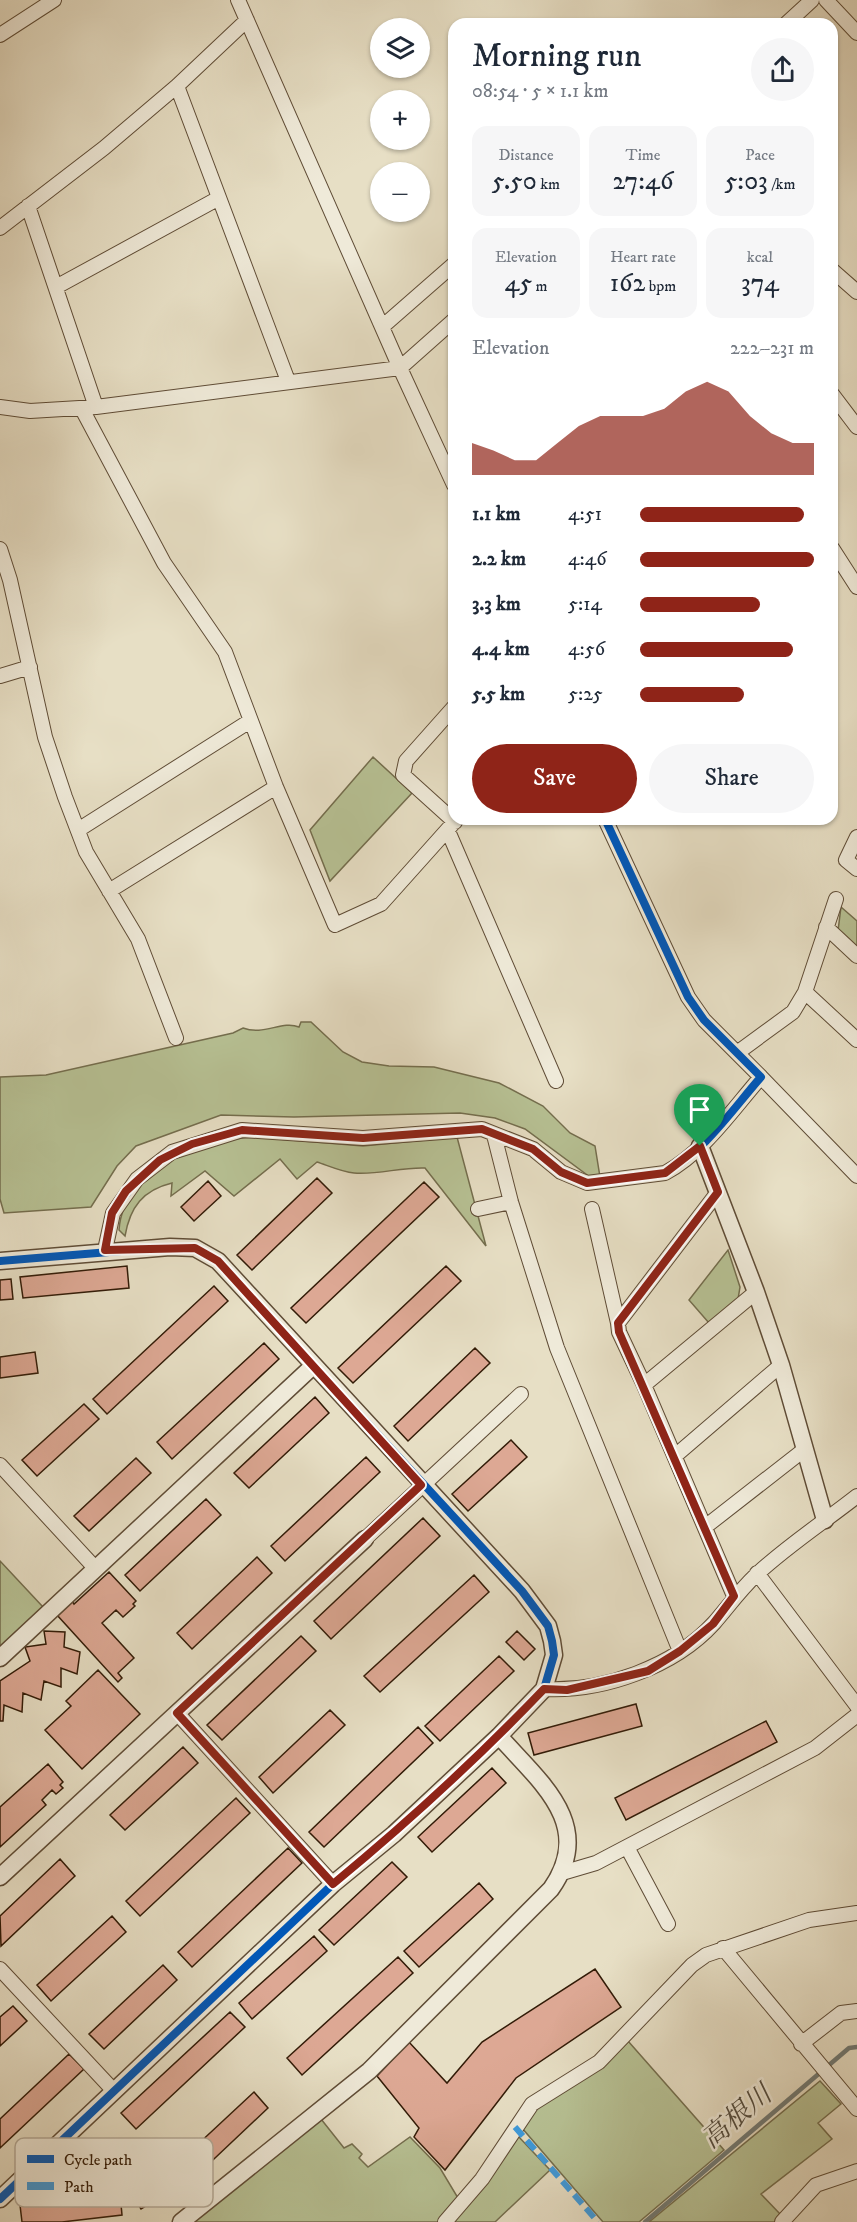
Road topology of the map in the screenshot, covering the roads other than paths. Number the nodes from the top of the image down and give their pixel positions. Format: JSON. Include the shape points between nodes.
{"nodes":[{"id":1,"x":54,"y":0,"type":"edge"},
{"id":2,"x":238,"y":0,"type":"edge"},
{"id":3,"x":812,"y":0,"type":"edge"},
{"id":4,"x":826,"y":0,"type":"edge"},
{"id":5,"x":792,"y":18,"type":"edge"},
{"id":6,"x":246,"y":20,"type":"junction"},
{"id":7,"x":857,"y":33,"type":"edge"},
{"id":8,"x":0,"y":35,"type":"edge"},
{"id":9,"x":177,"y":86,"type":"junction"},
{"id":10,"x":219,"y":198,"type":"junction"},
{"id":11,"x":28,"y":206,"type":"junction"},
{"id":12,"x":0,"y":228,"type":"edge"},
{"id":13,"x":448,"y":269,"type":"edge"},
{"id":14,"x":838,"y":275,"type":"edge"},
{"id":15,"x":56,"y":287,"type":"junction"},
{"id":16,"x":857,"y":292,"type":"edge"},
{"id":17,"x":448,"y":325,"type":"edge"},
{"id":18,"x":382,"y":327,"type":"junction"},
{"id":19,"x":400,"y":368,"type":"junction"},
{"id":20,"x":288,"y":381,"type":"junction"},
{"id":21,"x":838,"y":402,"type":"edge"},
{"id":22,"x":0,"y":407,"type":"edge"},
{"id":23,"x":89,"y":408,"type":"junction"},
{"id":24,"x":857,"y":427,"type":"edge"},
{"id":25,"x":448,"y":468,"type":"edge"},
{"id":26,"x":0,"y":549,"type":"edge"},
{"id":27,"x":838,"y":557,"type":"edge"},
{"id":28,"x":857,"y":587,"type":"edge"},
{"id":29,"x":14,"y":602,"type":"junction"},
{"id":30,"x":0,"y":606,"type":"edge"},
{"id":31,"x":30,"y":667,"type":"junction"},
{"id":32,"x":0,"y":676,"type":"edge"},
{"id":33,"x":448,"y":714,"type":"edge"},
{"id":34,"x":250,"y":722,"type":"junction"},
{"id":35,"x":276,"y":787,"type":"junction"},
{"id":36,"x":448,"y":819,"type":"edge"},
{"id":37,"x":452,"y":825,"type":"edge"},
{"id":38,"x":453,"y":825,"type":"edge"},
{"id":39,"x":611,"y":825,"type":"edge"},
{"id":40,"x":78,"y":830,"type":"junction"},
{"id":41,"x":857,"y":837,"type":"edge"},
{"id":42,"x":857,"y":869,"type":"edge"},
{"id":43,"x":109,"y":891,"type":"junction"},
{"id":44,"x":836,"y":899,"type":"dead end"},
{"id":45,"x":826,"y":927,"type":"junction"},
{"id":46,"x":857,"y":956,"type":"edge"},
{"id":47,"x":805,"y":992,"type":"junction"},
{"id":48,"x":176,"y":1038,"type":"dead end"},
{"id":49,"x":857,"y":1040,"type":"edge"},
{"id":50,"x":737,"y":1053,"type":"junction"},
{"id":51,"x":761,"y":1077,"type":"junction"},
{"id":52,"x":556,"y":1081,"type":"dead end"},
{"id":53,"x":494,"y":1135,"type":"junction"},
{"id":54,"x":700,"y":1146,"type":"junction"},
{"id":55,"x":857,"y":1176,"type":"edge"},
{"id":56,"x":718,"y":1192,"type":"junction"},
{"id":57,"x":511,"y":1202,"type":"junction"},
{"id":58,"x":478,"y":1209,"type":"dead end"},
{"id":59,"x":592,"y":1209,"type":"dead end"},
{"id":60,"x":105,"y":1250,"type":"junction"},
{"id":61,"x":0,"y":1261,"type":"edge"},
{"id":62,"x":756,"y":1292,"type":"junction"},
{"id":63,"x":618,"y":1323,"type":"junction"},
{"id":64,"x":781,"y":1365,"type":"junction"},
{"id":65,"x":313,"y":1366,"type":"junction"},
{"id":66,"x":644,"y":1385,"type":"junction"},
{"id":67,"x":521,"y":1394,"type":"dead end"},
{"id":68,"x":805,"y":1449,"type":"junction"},
{"id":69,"x":675,"y":1456,"type":"junction"},
{"id":70,"x":0,"y":1465,"type":"edge"},
{"id":71,"x":421,"y":1485,"type":"junction"},
{"id":72,"x":857,"y":1496,"type":"edge"},
{"id":73,"x":825,"y":1520,"type":"junction"},
{"id":74,"x":705,"y":1527,"type":"junction"},
{"id":75,"x":365,"y":1539,"type":"joint"},
{"id":76,"x":96,"y":1569,"type":"junction"},
{"id":77,"x":757,"y":1573,"type":"junction"},
{"id":78,"x":734,"y":1596,"type":"junction"},
{"id":79,"x":680,"y":1651,"type":"junction"},
{"id":80,"x":0,"y":1658,"type":"edge"},
{"id":81,"x":544,"y":1689,"type":"junction"},
{"id":82,"x":857,"y":1706,"type":"edge"},
{"id":83,"x":177,"y":1713,"type":"junction"},
{"id":84,"x":857,"y":1715,"type":"edge"},
{"id":85,"x":499,"y":1736,"type":"junction"},
{"id":86,"x":627,"y":1847,"type":"junction"},
{"id":87,"x":562,"y":1873,"type":"junction"},
{"id":88,"x":0,"y":1877,"type":"edge"},
{"id":89,"x":333,"y":1884,"type":"junction"},
{"id":90,"x":857,"y":1913,"type":"edge"},
{"id":91,"x":668,"y":1924,"type":"dead end"},
{"id":92,"x":723,"y":1948,"type":"junction"},
{"id":93,"x":0,"y":1969,"type":"edge"},
{"id":94,"x":857,"y":2011,"type":"edge"},
{"id":95,"x":801,"y":2044,"type":"junction"},
{"id":96,"x":114,"y":2091,"type":"junction"},
{"id":97,"x":857,"y":2109,"type":"edge"},
{"id":98,"x":64,"y":2138,"type":"edge"},
{"id":99,"x":857,"y":2171,"type":"edge"},
{"id":100,"x":15,"y":2185,"type":"edge"},
{"id":101,"x":213,"y":2196,"type":"edge"},
{"id":102,"x":0,"y":2199,"type":"edge"},
{"id":103,"x":200,"y":2207,"type":"edge"},
{"id":104,"x":181,"y":2222,"type":"edge"},
{"id":105,"x":446,"y":2222,"type":"edge"},
{"id":106,"x":782,"y":2222,"type":"edge"}],
"edges":[{"from":1,"to":8,"type":"street"},
{"from":2,"to":6,"type":"street"},
{"from":3,"to":5,"type":"street"},
{"from":4,"to":7,"type":"street"},
{"from":6,"to":9,"type":"street"},
{"from":6,"to":18,"type":"street"},
{"from":9,"to":10,"type":"street"},
{"from":9,"to":11,"type":"street"},
{"from":10,"to":15,"type":"street"},
{"from":10,"to":20,"type":"street"},
{"from":11,"to":12,"type":"street"},
{"from":11,"to":15,"type":"street"},
{"from":13,"to":18,"type":"street"},
{"from":14,"to":16,"type":"street"},
{"from":15,"to":23,"type":"street"},
{"from":17,"to":19,"type":"street"},
{"from":18,"to":19,"type":"street"},
{"from":19,"to":20,"type":"street"},
{"from":19,"to":25,"type":"street"},
{"from":20,"to":23,"type":"street"},
{"from":21,"to":24,"type":"street"},
{"from":22,"to":23,"type":"street","via":[[30,411]]},
{"from":23,"to":34,"type":"street","via":[[164,563],[225,652]]},
{"from":26,"to":29,"type":"street"},
{"from":27,"to":28,"type":"street"},
{"from":29,"to":30,"type":"street"},
{"from":29,"to":31,"type":"street"},
{"from":31,"to":32,"type":"street"},
{"from":31,"to":40,"type":"street","via":[[45,737]]},
{"from":33,"to":36,"type":"street","via":[[406,761],[403,775]]},
{"from":34,"to":35,"type":"street"},
{"from":34,"to":40,"type":"street"},
{"from":35,"to":37,"type":"street","via":[[335,925],[381,904]]},
{"from":35,"to":43,"type":"street"},
{"from":38,"to":52,"type":"street"},
{"from":39,"to":50,"type":"street","via":[[688,997],[704,1020]]},
{"from":40,"to":43,"type":"street"},
{"from":41,"to":42,"type":"street","via":[[846,860]]},
{"from":43,"to":48,"type":"street","via":[[138,939]]},
{"from":44,"to":45,"type":"street"},
{"from":45,"to":46,"type":"street"},
{"from":45,"to":47,"type":"street"},
{"from":47,"to":49,"type":"street"},
{"from":47,"to":50,"type":"street","via":[[793,1012]]},
{"from":50,"to":51,"type":"street"},
{"from":51,"to":54,"type":"street"},
{"from":51,"to":55,"type":"street"},
{"from":53,"to":54,"type":"street","via":[[533,1149],[561,1172],[587,1183],[665,1173]]},
{"from":53,"to":57,"type":"street"},
{"from":53,"to":60,"type":"street","via":[[482,1129],[363,1138],[242,1130],[202,1141],[166,1156],[137,1179],[112,1213]]},
{"from":54,"to":56,"type":"street"},
{"from":56,"to":62,"type":"street"},
{"from":56,"to":63,"type":"street"},
{"from":57,"to":58,"type":"street"},
{"from":57,"to":79,"type":"street","via":[[557,1348]]},
{"from":59,"to":63,"type":"street"},
{"from":60,"to":61,"type":"street"},
{"from":60,"to":65,"type":"street","via":[[170,1247],[195,1248],[205,1253],[218,1261]]},
{"from":62,"to":64,"type":"street"},
{"from":62,"to":66,"type":"street"},
{"from":63,"to":66,"type":"street"},
{"from":64,"to":68,"type":"street"},
{"from":64,"to":69,"type":"street"},
{"from":65,"to":71,"type":"street"},
{"from":65,"to":76,"type":"street"},
{"from":66,"to":69,"type":"street"},
{"from":67,"to":71,"type":"street"},
{"from":68,"to":73,"type":"street"},
{"from":68,"to":74,"type":"street"},
{"from":69,"to":74,"type":"street"},
{"from":70,"to":76,"type":"street"},
{"from":71,"to":75,"type":"street"},
{"from":71,"to":81,"type":"street","via":[[522,1591],[548,1626],[554,1655]]},
{"from":72,"to":73,"type":"street"},
{"from":73,"to":77,"type":"street"},
{"from":74,"to":78,"type":"street"},
{"from":75,"to":83,"type":"street"},
{"from":76,"to":80,"type":"street"},
{"from":77,"to":78,"type":"street"},
{"from":77,"to":82,"type":"street"},
{"from":78,"to":79,"type":"street","via":[[713,1624]]},
{"from":79,"to":81,"type":"street","via":[[648,1671],[567,1690]]},
{"from":81,"to":85,"type":"street"},
{"from":83,"to":88,"type":"street"},
{"from":83,"to":89,"type":"street"},
{"from":84,"to":86,"type":"street","via":[[815,1748]]},
{"from":85,"to":87,"type":"street","via":[[558,1807],[570,1835]]},
{"from":85,"to":89,"type":"street","via":[[394,1834]]},
{"from":86,"to":87,"type":"street","via":[[596,1863]]},
{"from":86,"to":91,"type":"street"},
{"from":87,"to":101,"type":"street","via":[[551,1889],[369,2071]]},
{"from":89,"to":96,"type":"street"},
{"from":90,"to":92,"type":"street","via":[[809,1920]]},
{"from":92,"to":95,"type":"street"},
{"from":92,"to":105,"type":"street","via":[[692,1965],[599,2062],[532,2104],[482,2179]]},
{"from":93,"to":96,"type":"street"},
{"from":94,"to":95,"type":"street","via":[[840,2013]]},
{"from":95,"to":97,"type":"street"},
{"from":96,"to":98,"type":"street"},
{"from":99,"to":106,"type":"street","via":[[816,2184]]},
{"from":100,"to":102,"type":"street"},
{"from":103,"to":104,"type":"street"}]}
